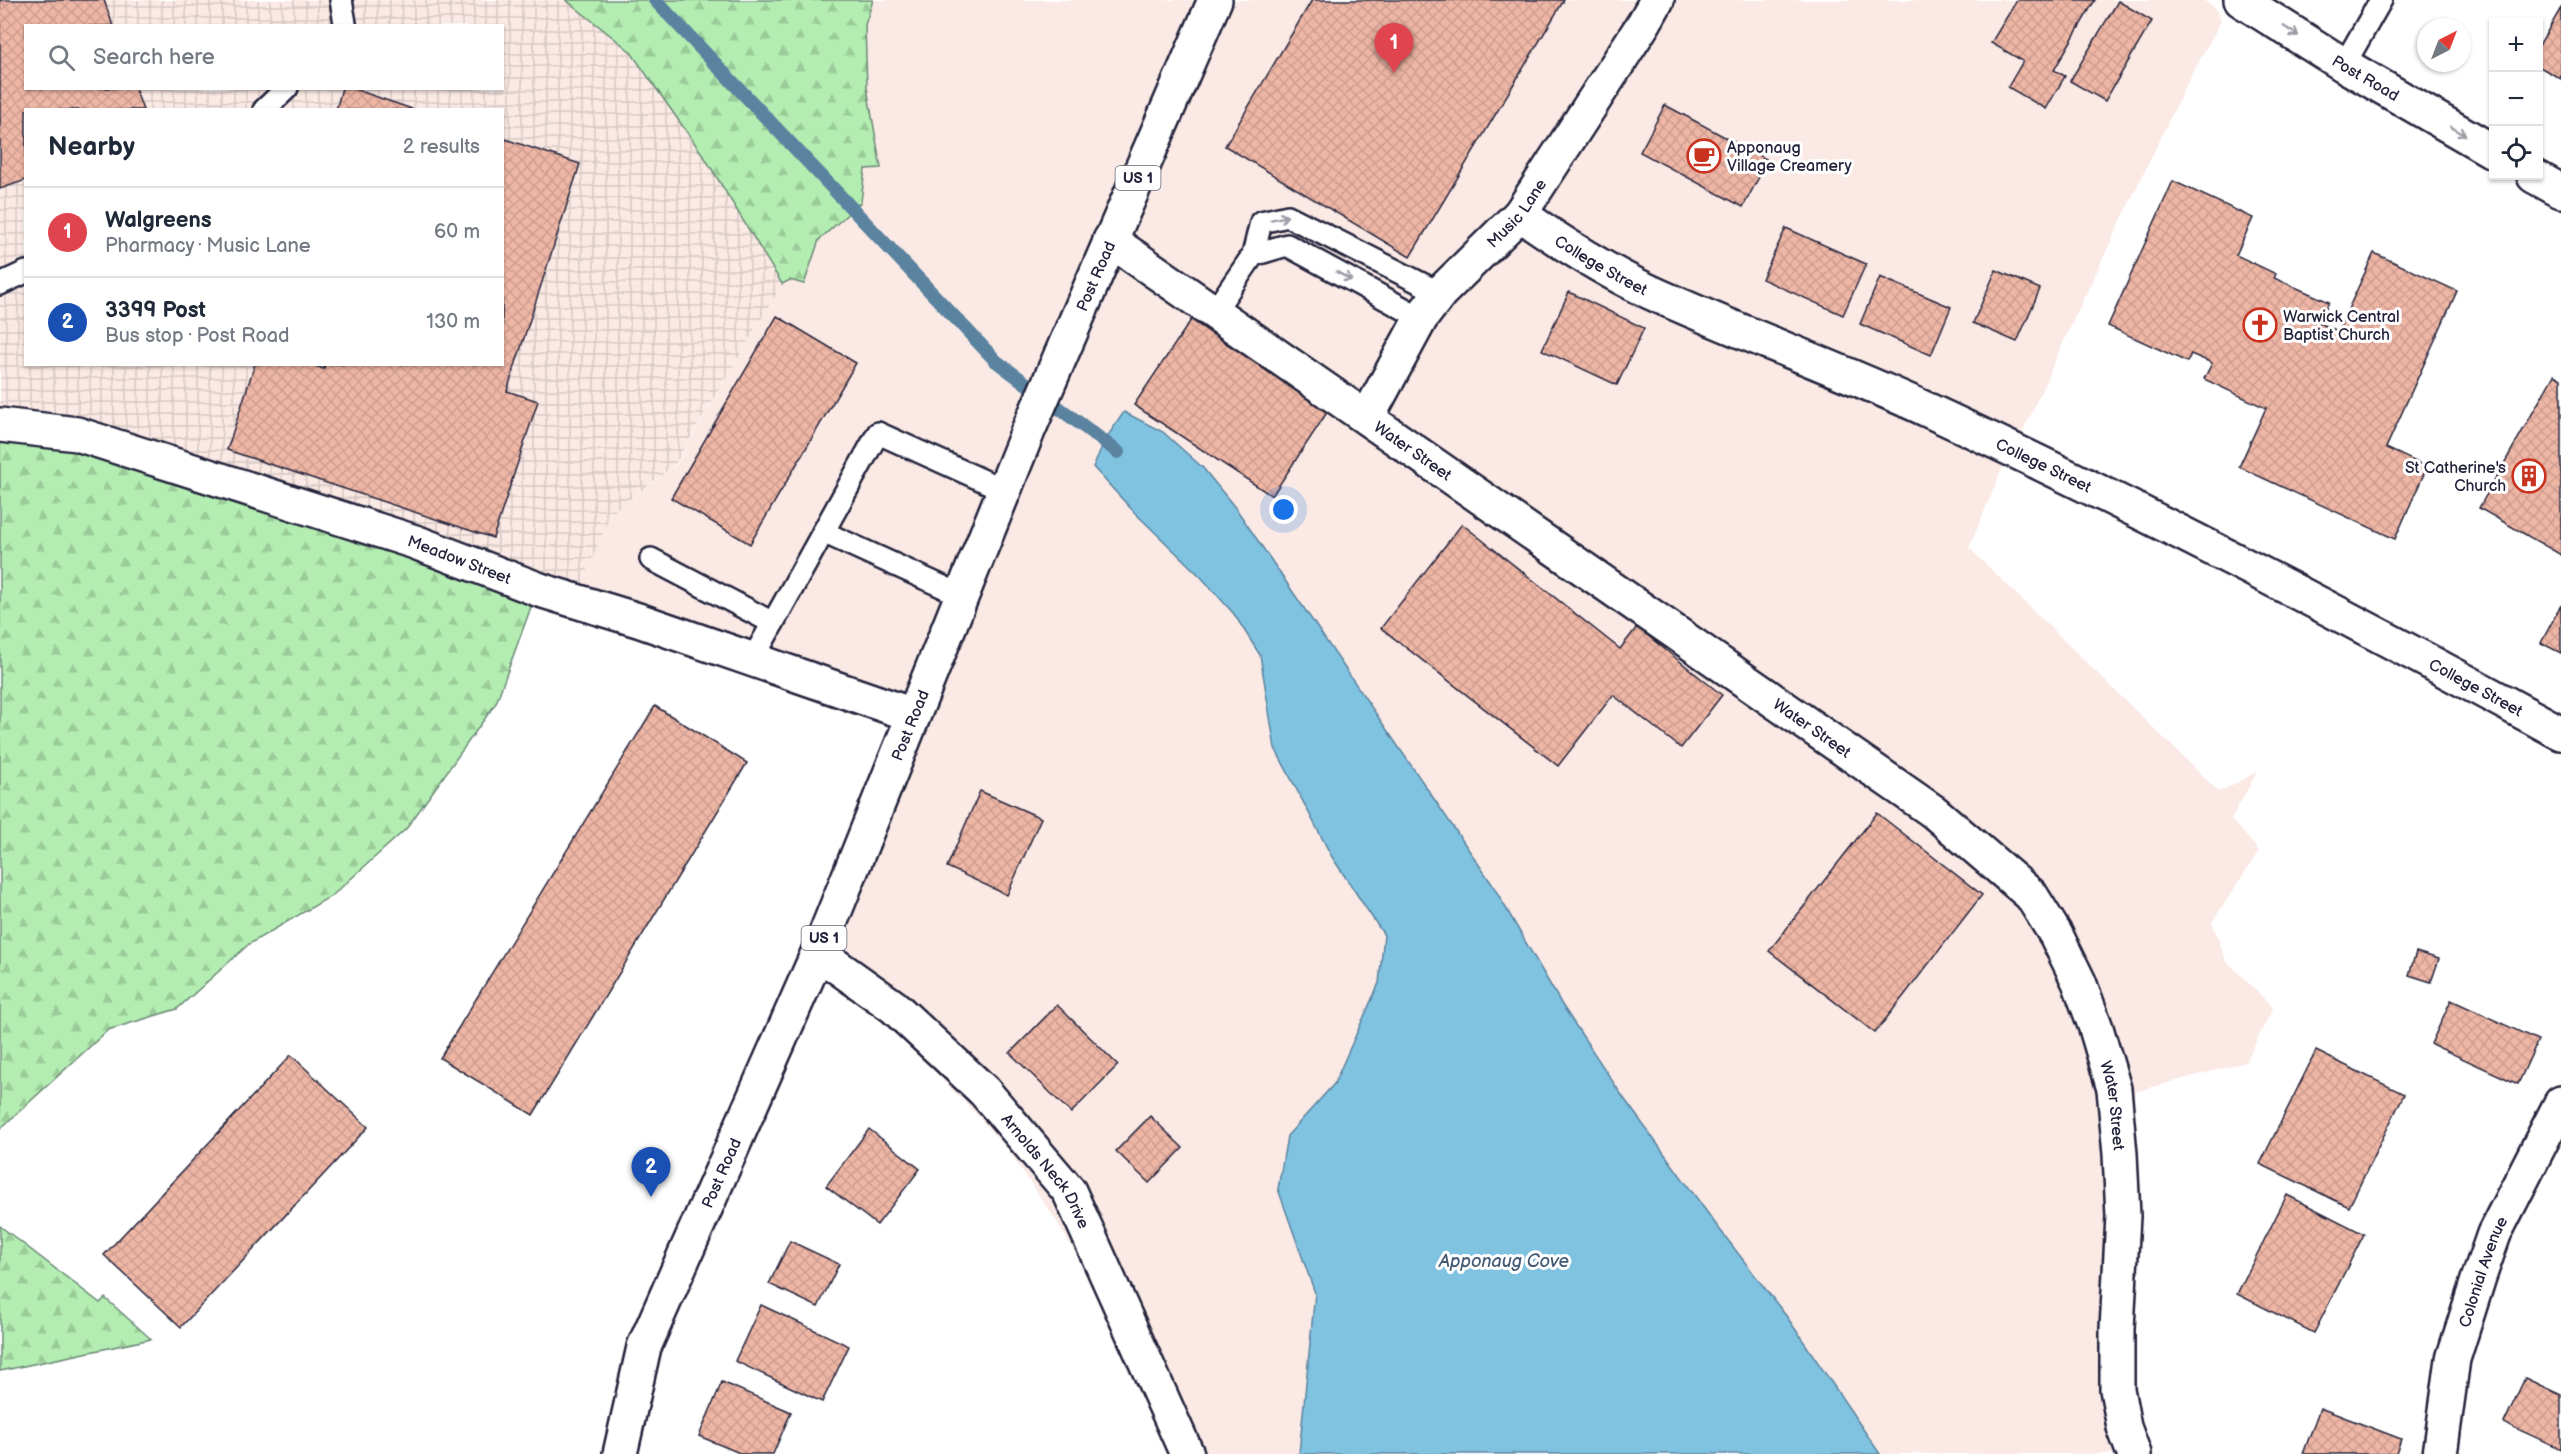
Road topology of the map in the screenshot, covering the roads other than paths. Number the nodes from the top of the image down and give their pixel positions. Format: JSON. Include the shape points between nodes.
{"nodes":[{"id":1,"x":341,"y":0,"type":"edge"},
{"id":2,"x":1215,"y":0,"type":"edge"},
{"id":3,"x":1656,"y":0,"type":"edge"},
{"id":4,"x":2241,"y":0,"type":"edge"},
{"id":5,"x":2381,"y":0,"type":"edge"},
{"id":6,"x":345,"y":24,"type":"edge"},
{"id":7,"x":2344,"y":65,"type":"junction"},
{"id":8,"x":285,"y":90,"type":"edge"},
{"id":9,"x":266,"y":108,"type":"edge"},
{"id":10,"x":2489,"y":150,"type":"edge"},
{"id":11,"x":2541,"y":180,"type":"edge"},
{"id":12,"x":2561,"y":191,"type":"edge"},
{"id":13,"x":1520,"y":214,"type":"junction"},
{"id":14,"x":1110,"y":240,"type":"junction"},
{"id":15,"x":1253,"y":255,"type":"junction"},
{"id":16,"x":24,"y":273,"type":"edge"},
{"id":17,"x":0,"y":284,"type":"edge"},
{"id":18,"x":1431,"y":306,"type":"junction"},
{"id":19,"x":1214,"y":312,"type":"junction"},
{"id":20,"x":1367,"y":418,"type":"junction"},
{"id":21,"x":0,"y":425,"type":"edge"},
{"id":22,"x":1004,"y":490,"type":"junction"},
{"id":23,"x":823,"y":532,"type":"junction"},
{"id":24,"x":651,"y":559,"type":"dead end"},
{"id":25,"x":961,"y":596,"type":"junction"},
{"id":26,"x":773,"y":623,"type":"junction"},
{"id":27,"x":753,"y":659,"type":"junction"},
{"id":28,"x":913,"y":715,"type":"junction"},
{"id":29,"x":2561,"y":733,"type":"edge"},
{"id":30,"x":818,"y":953,"type":"junction"},
{"id":31,"x":2561,"y":1103,"type":"edge"},
{"id":32,"x":620,"y":1454,"type":"edge"},
{"id":33,"x":1187,"y":1454,"type":"edge"},
{"id":34,"x":2133,"y":1454,"type":"edge"},
{"id":35,"x":2440,"y":1454,"type":"edge"}],
"edges":[{"from":1,"to":6,"type":"lane"},
{"from":2,"to":14,"type":"street","name":"Post Road","number":"US 1"},
{"from":3,"to":13,"type":"street","name":"Music Lane"},
{"from":4,"to":7,"type":"street","name":"Post Road","one_way":true},
{"from":5,"to":7,"type":"lane"},
{"from":7,"to":10,"type":"street","name":"Post Road","one_way":true},
{"from":8,"to":9,"type":"lane"},
{"from":11,"to":12,"type":"street"},
{"from":13,"to":18,"type":"street","name":"Music Lane"},
{"from":13,"to":29,"type":"street","name":"College Street","via":[[1648,291],[1928,409],[2086,485],[2286,586]]},
{"from":14,"to":19,"type":"street","name":"Water Street"},
{"from":14,"to":22,"type":"street","name":"Post Road","number":"US 1"},
{"from":15,"to":18,"type":"lane","one_way":true,"via":[[1287,245]]},
{"from":15,"to":18,"type":"lane","one_way":true,"via":[[1261,222],[1288,216]]},
{"from":15,"to":19,"type":"lane"},
{"from":16,"to":17,"type":"lane"},
{"from":18,"to":20,"type":"street","name":"Music Lane"},
{"from":19,"to":20,"type":"street","name":"Water Street"},
{"from":20,"to":34,"type":"street","name":"Water Street","via":[[1934,812],[2031,895],[2079,982],[2114,1089],[2124,1216],[2117,1389]]},
{"from":21,"to":27,"type":"street","name":"Meadow Street","via":[[77,434],[415,543],[540,590]]},
{"from":22,"to":23,"type":"lane","via":[[878,433]]},
{"from":22,"to":25,"type":"street","name":"Post Road","number":"US 1"},
{"from":23,"to":25,"type":"lane"},
{"from":23,"to":26,"type":"lane"},
{"from":24,"to":26,"type":"lane"},
{"from":25,"to":28,"type":"street","name":"Post Road","number":"US 1"},
{"from":26,"to":27,"type":"lane"},
{"from":27,"to":28,"type":"street","name":"Meadow Street"},
{"from":28,"to":30,"type":"street","name":"Post Road","number":"US 1"},
{"from":30,"to":32,"type":"street","name":"Post Road","number":"US 1","via":[[644,1347]]},
{"from":30,"to":33,"type":"street","name":"Arnolds Neck Drive","via":[[894,1007],[984,1091],[1069,1191]]},
{"from":31,"to":35,"type":"street","name":"Colonial Avenue","via":[[2494,1234],[2479,1277],[2453,1359]]}]}
